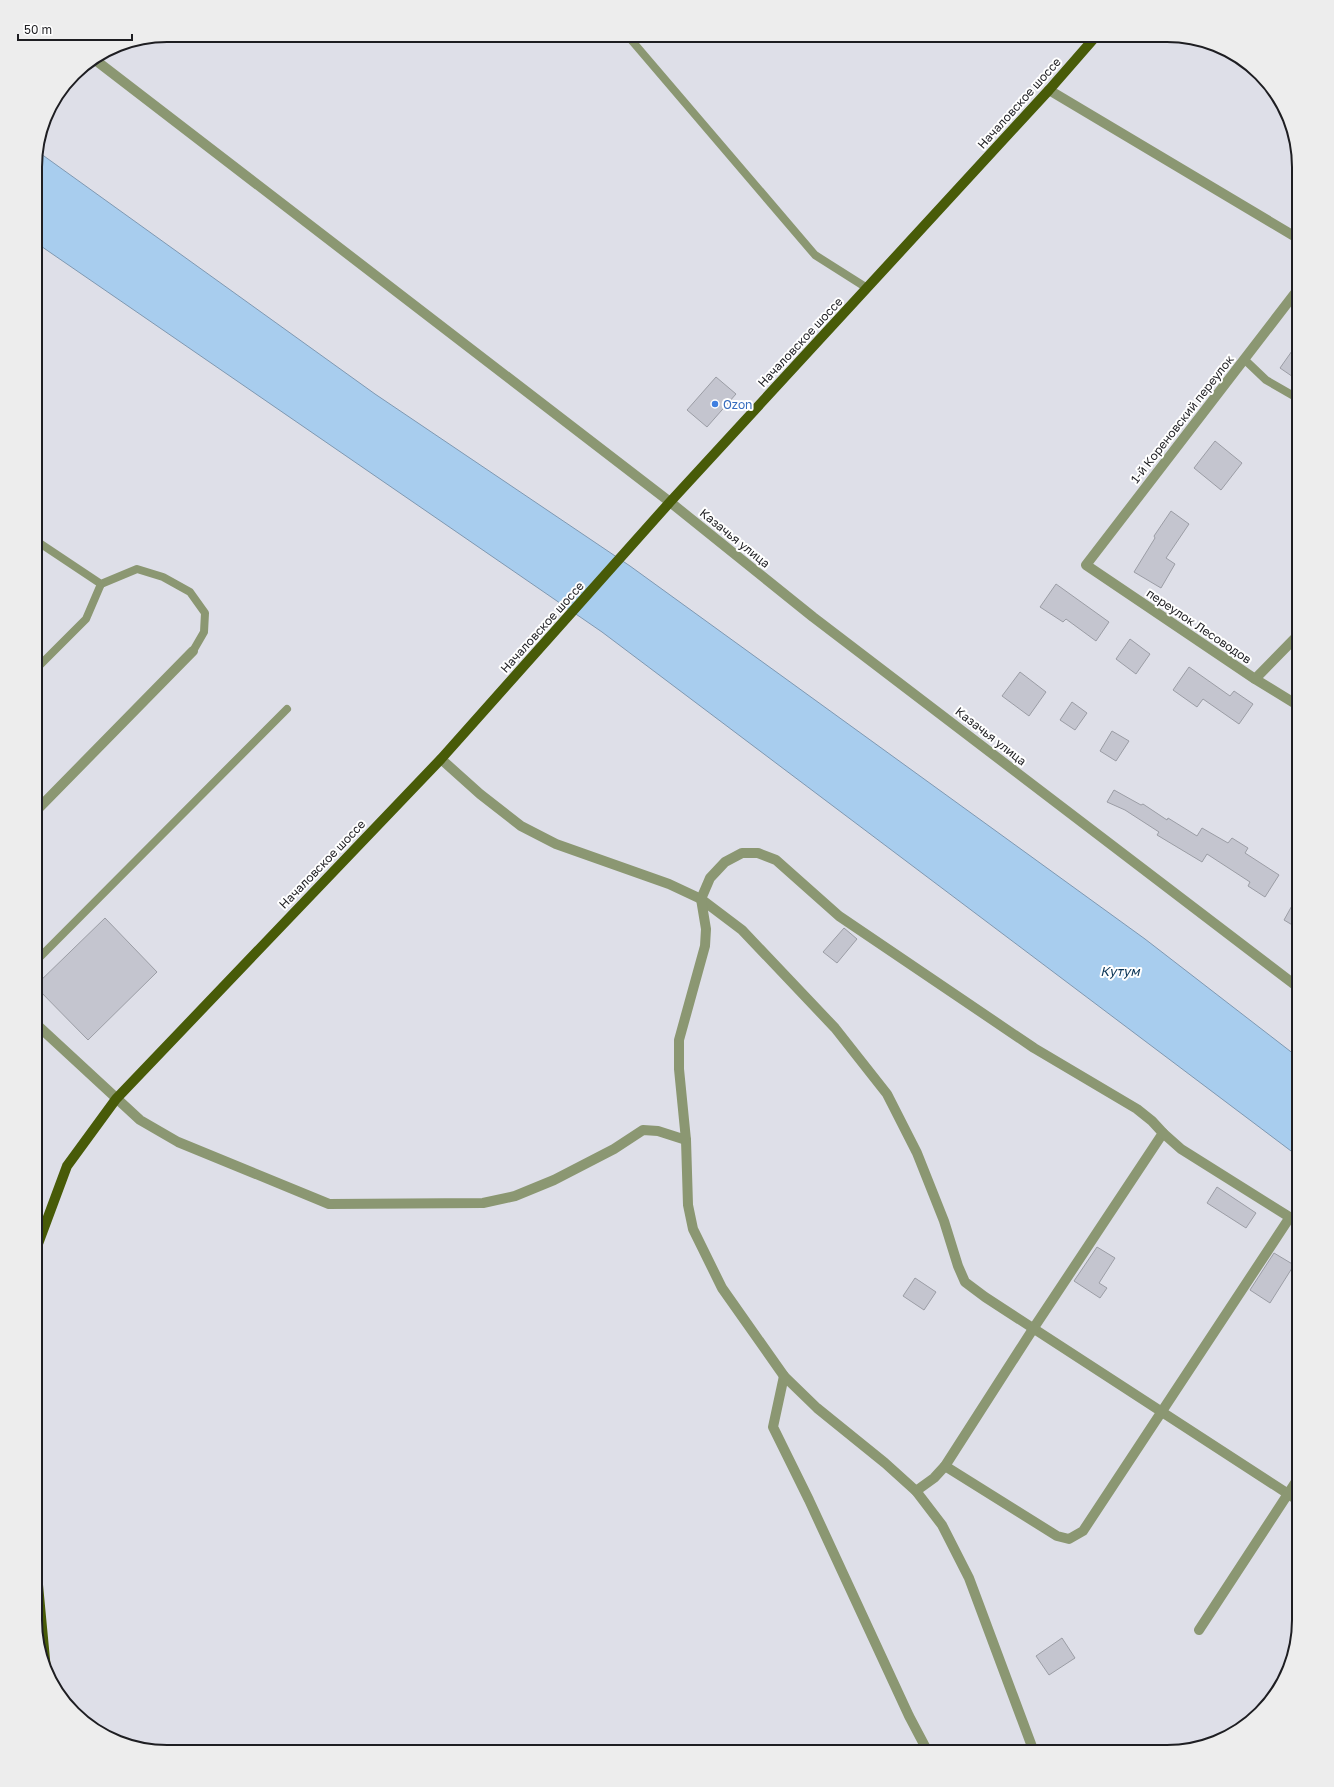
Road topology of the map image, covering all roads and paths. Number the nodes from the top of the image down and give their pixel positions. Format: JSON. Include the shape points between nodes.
{"nodes":[{"id":1,"x":633,"y":42,"type":"edge"},
{"id":2,"x":1091,"y":42,"type":"edge"},
{"id":3,"x":99,"y":63,"type":"edge"},
{"id":4,"x":1049,"y":90,"type":"junction"},
{"id":5,"x":1292,"y":235,"type":"edge"},
{"id":6,"x":867,"y":288,"type":"junction"},
{"id":7,"x":1292,"y":297,"type":"edge"},
{"id":8,"x":1244,"y":360,"type":"junction"},
{"id":9,"x":1292,"y":395,"type":"edge"},
{"id":10,"x":670,"y":502,"type":"junction"},
{"id":11,"x":42,"y":545,"type":"edge"},
{"id":12,"x":1086,"y":565,"type":"joint"},
{"id":13,"x":100,"y":584,"type":"junction"},
{"id":14,"x":1292,"y":641,"type":"edge"},
{"id":15,"x":193,"y":651,"type":"joint"},
{"id":16,"x":42,"y":663,"type":"edge"},
{"id":17,"x":1255,"y":679,"type":"junction"},
{"id":18,"x":1292,"y":702,"type":"edge"},
{"id":19,"x":287,"y":709,"type":"dead end"},
{"id":20,"x":441,"y":759,"type":"junction"},
{"id":21,"x":42,"y":805,"type":"edge"},
{"id":22,"x":701,"y":899,"type":"junction"},
{"id":23,"x":42,"y":955,"type":"edge"},
{"id":24,"x":1292,"y":983,"type":"edge"},
{"id":25,"x":42,"y":1030,"type":"edge"},
{"id":26,"x":116,"y":1099,"type":"junction"},
{"id":27,"x":1162,"y":1133,"type":"junction"},
{"id":28,"x":686,"y":1140,"type":"junction"},
{"id":29,"x":1290,"y":1217,"type":"joint"},
{"id":30,"x":42,"y":1233,"type":"edge"},
{"id":31,"x":1033,"y":1328,"type":"junction"},
{"id":32,"x":784,"y":1376,"type":"junction"},
{"id":33,"x":1162,"y":1412,"type":"junction"},
{"id":34,"x":945,"y":1466,"type":"junction"},
{"id":35,"x":1292,"y":1488,"type":"edge"},
{"id":36,"x":916,"y":1491,"type":"junction"},
{"id":37,"x":1288,"y":1494,"type":"junction"},
{"id":38,"x":1292,"y":1497,"type":"edge"},
{"id":39,"x":1199,"y":1630,"type":"dead end"},
{"id":40,"x":924,"y":1745,"type":"edge"},
{"id":41,"x":1031,"y":1745,"type":"edge"}],
"edges":[{"from":1,"to":6,"type":"lane","via":[[815,255]]},
{"from":2,"to":4,"type":"main road","name":"Началовское шоссе"},
{"from":3,"to":10,"type":"street","name":"Казачья улица"},
{"from":4,"to":5,"type":"street"},
{"from":4,"to":6,"type":"main road","name":"Началовское шоссе"},
{"from":6,"to":10,"type":"main road","name":"Началовское шоссе"},
{"from":7,"to":8,"type":"street","name":"1-й Кореновский переулок"},
{"from":8,"to":9,"type":"lane","via":[[1266,380]]},
{"from":8,"to":12,"type":"street","name":"1-й Кореновский переулок"},
{"from":10,"to":20,"type":"main road","name":"Началовское шоссе"},
{"from":10,"to":24,"type":"street","name":"Казачья улица","via":[[813,617]]},
{"from":11,"to":13,"type":"lane"},
{"from":12,"to":17,"type":"street","name":"переулок Лесоводов"},
{"from":13,"to":15,"type":"lane","via":[[137,569],[163,577],[190,592],[204,613],[204,632]]},
{"from":13,"to":16,"type":"lane","via":[[86,619]]},
{"from":14,"to":17,"type":"street"},
{"from":15,"to":21,"type":"street"},
{"from":17,"to":18,"type":"street","name":"переулок Лесоводов"},
{"from":19,"to":23,"type":"lane"},
{"from":20,"to":22,"type":"street","via":[[521,826],[556,844],[670,884]]},
{"from":20,"to":26,"type":"main road","name":"Началовское шоссе"},
{"from":22,"to":27,"type":"street","via":[[710,878],[725,862],[742,853],[758,853],[776,860],[839,916],[1034,1048],[1138,1109]]},
{"from":22,"to":28,"type":"street","via":[[706,928],[705,946],[679,1040],[679,1069]]},
{"from":22,"to":31,"type":"street","via":[[742,930],[835,1028],[887,1094],[917,1153],[965,1282]]},
{"from":25,"to":26,"type":"street"},
{"from":26,"to":28,"type":"street","via":[[140,1120],[178,1142],[329,1204],[483,1204],[515,1196],[554,1180],[614,1149],[644,1130],[658,1131]]},
{"from":26,"to":30,"type":"main road","name":"Началовское шоссе","via":[[67,1166]]},
{"from":27,"to":29,"type":"street","via":[[1181,1149]]},
{"from":27,"to":31,"type":"street"},
{"from":28,"to":32,"type":"street","via":[[688,1205],[693,1229],[722,1288]]},
{"from":29,"to":33,"type":"street"},
{"from":31,"to":33,"type":"street"},
{"from":31,"to":34,"type":"street"},
{"from":32,"to":36,"type":"street","via":[[817,1408]]},
{"from":32,"to":40,"type":"street","via":[[773,1427]]},
{"from":33,"to":34,"type":"street","via":[[1083,1531],[1069,1539],[1056,1536]]},
{"from":33,"to":37,"type":"street"},
{"from":34,"to":36,"type":"street"},
{"from":35,"to":37,"type":"street"},
{"from":36,"to":41,"type":"street","via":[[942,1525],[969,1578]]},
{"from":37,"to":38,"type":"street"},
{"from":37,"to":39,"type":"street"}]}
